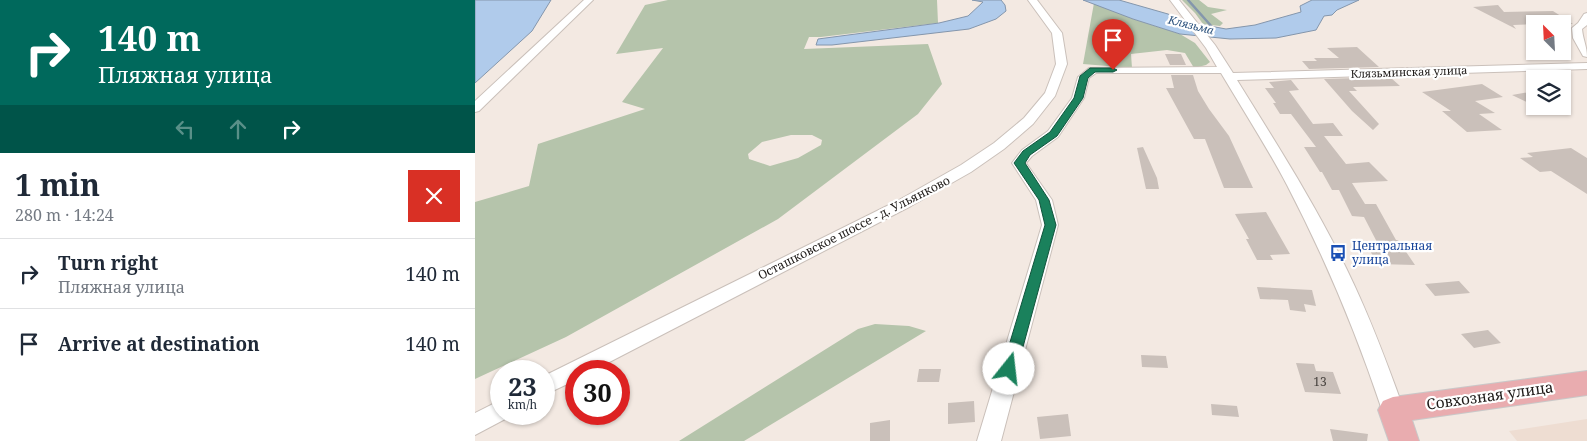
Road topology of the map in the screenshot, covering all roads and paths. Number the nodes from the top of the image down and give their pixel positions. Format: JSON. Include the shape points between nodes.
{"nodes":[{"id":1,"x":589,"y":0,"type":"edge"},
{"id":2,"x":1174,"y":0,"type":"edge"},
{"id":3,"x":1036,"y":3,"type":"edge"},
{"id":4,"x":1587,"y":16,"type":"edge"},
{"id":5,"x":1587,"y":54,"type":"edge"},
{"id":6,"x":1587,"y":66,"type":"edge"},
{"id":7,"x":1228,"y":74,"type":"junction"},
{"id":8,"x":475,"y":108,"type":"edge"},
{"id":9,"x":555,"y":380,"type":"edge"},
{"id":10,"x":1587,"y":383,"type":"edge"},
{"id":11,"x":1393,"y":410,"type":"junction"},
{"id":12,"x":490,"y":416,"type":"edge"},
{"id":13,"x":475,"y":425,"type":"edge"},
{"id":14,"x":989,"y":441,"type":"edge"},
{"id":15,"x":1404,"y":441,"type":"edge"}],
"edges":[{"from":1,"to":8,"type":"street"},
{"from":2,"to":7,"type":"street"},
{"from":3,"to":9,"type":"street","name":"Осташковское шоссе - д. Ульянково","via":[[1055,26],[1061,42],[1063,68],[1041,107],[1008,141],[955,176],[905,203]]},
{"from":4,"to":5,"type":"street","via":[[1577,28],[1578,38]]},
{"from":6,"to":7,"type":"street","name":"Клязьминская улица"},
{"from":7,"to":11,"type":"street","via":[[1294,184],[1339,272]]},
{"from":7,"to":14,"type":"street","name":"Клязьминская улица","via":[[1093,70],[1084,76],[1078,98],[1053,134],[1019,163],[1044,200],[1050,225]]},
{"from":10,"to":11,"type":"main road","name":"Совхозная улица"},
{"from":11,"to":15,"type":"main road"},
{"from":12,"to":13,"type":"street"}]}
